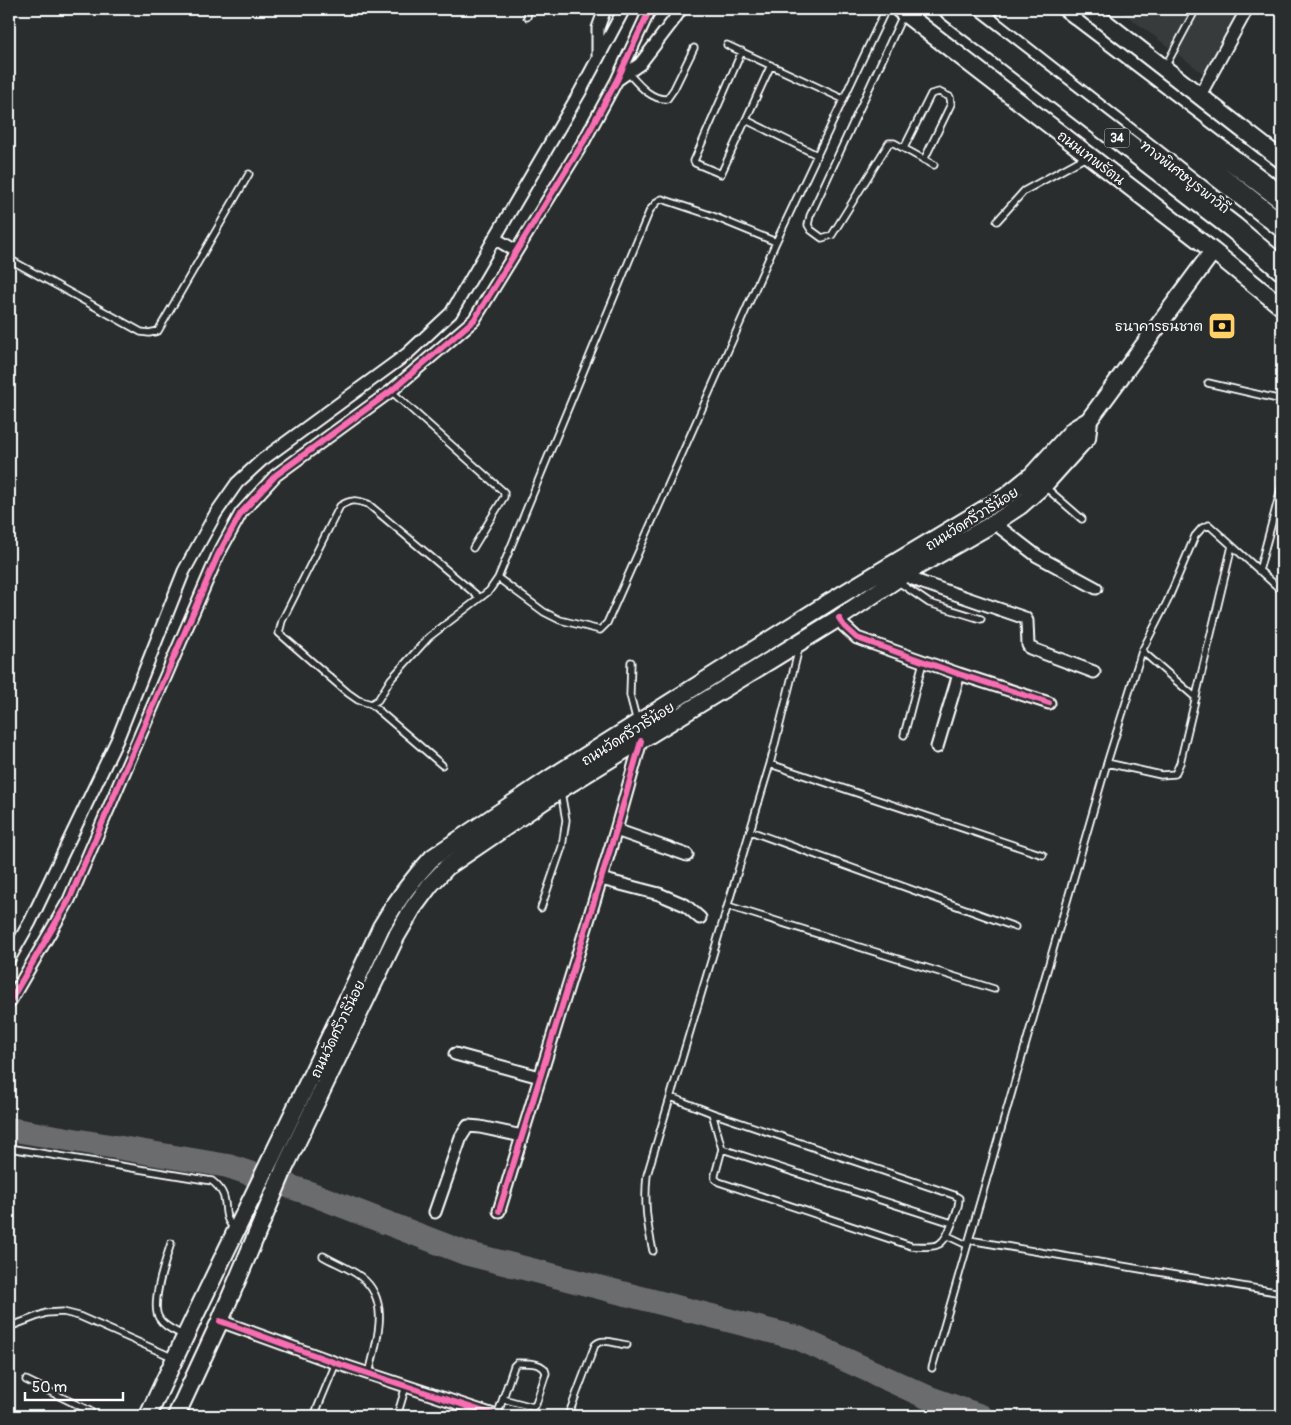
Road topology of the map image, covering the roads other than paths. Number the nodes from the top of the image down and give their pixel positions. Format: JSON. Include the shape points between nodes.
{"nodes":[{"id":1,"x":529,"y":9,"type":"edge"},
{"id":2,"x":605,"y":9,"type":"edge"},
{"id":3,"x":624,"y":9,"type":"edge"},
{"id":4,"x":650,"y":9,"type":"edge"},
{"id":5,"x":681,"y":9,"type":"edge"},
{"id":6,"x":886,"y":9,"type":"edge"},
{"id":7,"x":950,"y":9,"type":"edge"},
{"id":8,"x":967,"y":9,"type":"edge"},
{"id":9,"x":1006,"y":9,"type":"edge"},
{"id":10,"x":1033,"y":9,"type":"edge"},
{"id":11,"x":1088,"y":9,"type":"edge"},
{"id":12,"x":1196,"y":9,"type":"edge"},
{"id":13,"x":1247,"y":9,"type":"edge"},
{"id":14,"x":902,"y":11,"type":"edge"},
{"id":15,"x":527,"y":17,"type":"dead end"},
{"id":16,"x":727,"y":45,"type":"dead end"},
{"id":17,"x":694,"y":48,"type":"dead end"},
{"id":18,"x":742,"y":51,"type":"junction"},
{"id":19,"x":598,"y":58,"type":"junction"},
{"id":20,"x":771,"y":65,"type":"junction"},
{"id":21,"x":1164,"y":69,"type":"junction"},
{"id":22,"x":629,"y":74,"type":"junction"},
{"id":23,"x":617,"y":80,"type":"junction"},
{"id":24,"x":1200,"y":95,"type":"junction"},
{"id":25,"x":843,"y":99,"type":"junction"},
{"id":26,"x":746,"y":120,"type":"junction"},
{"id":27,"x":904,"y":148,"type":"junction"},
{"id":28,"x":817,"y":155,"type":"junction"},
{"id":29,"x":1088,"y":156,"type":"junction"},
{"id":30,"x":924,"y":160,"type":"junction"},
{"id":31,"x":1282,"y":160,"type":"edge"},
{"id":32,"x":934,"y":165,"type":"dead end"},
{"id":33,"x":249,"y":174,"type":"dead end"},
{"id":34,"x":1282,"y":198,"type":"edge"},
{"id":35,"x":997,"y":221,"type":"dead end"},
{"id":36,"x":1282,"y":226,"type":"edge"},
{"id":37,"x":494,"y":238,"type":"junction"},
{"id":38,"x":776,"y":242,"type":"junction"},
{"id":39,"x":1214,"y":251,"type":"junction"},
{"id":40,"x":516,"y":252,"type":"junction"},
{"id":41,"x":1282,"y":254,"type":"edge"},
{"id":42,"x":9,"y":259,"type":"edge"},
{"id":43,"x":1282,"y":268,"type":"edge"},
{"id":44,"x":1282,"y":307,"type":"edge"},
{"id":45,"x":1208,"y":383,"type":"dead end"},
{"id":46,"x":391,"y":392,"type":"junction"},
{"id":47,"x":1282,"y":400,"type":"edge"},
{"id":48,"x":1089,"y":420,"type":"junction"},
{"id":49,"x":1043,"y":485,"type":"junction"},
{"id":50,"x":1282,"y":485,"type":"edge"},
{"id":51,"x":1082,"y":519,"type":"dead end"},
{"id":52,"x":994,"y":523,"type":"junction"},
{"id":53,"x":1232,"y":546,"type":"junction"},
{"id":54,"x":473,"y":548,"type":"dead end"},
{"id":55,"x":1260,"y":571,"type":"junction"},
{"id":56,"x":901,"y":577,"type":"junction"},
{"id":57,"x":498,"y":578,"type":"junction"},
{"id":58,"x":1096,"y":588,"type":"dead end"},
{"id":59,"x":1282,"y":591,"type":"edge"},
{"id":60,"x":480,"y":598,"type":"junction"},
{"id":61,"x":839,"y":618,"type":"junction"},
{"id":62,"x":981,"y":619,"type":"dead end"},
{"id":63,"x":801,"y":641,"type":"junction"},
{"id":64,"x":1142,"y":651,"type":"junction"},
{"id":65,"x":631,"y":662,"type":"dead end"},
{"id":66,"x":923,"y":662,"type":"junction"},
{"id":67,"x":1094,"y":672,"type":"dead end"},
{"id":68,"x":959,"y":674,"type":"junction"},
{"id":69,"x":1196,"y":698,"type":"junction"},
{"id":70,"x":1049,"y":703,"type":"dead end"},
{"id":71,"x":371,"y":704,"type":"junction"},
{"id":72,"x":637,"y":724,"type":"junction"},
{"id":73,"x":904,"y":735,"type":"dead end"},
{"id":74,"x":117,"y":740,"type":"junction"},
{"id":75,"x":641,"y":741,"type":"junction"},
{"id":76,"x":937,"y":746,"type":"dead end"},
{"id":77,"x":135,"y":749,"type":"junction"},
{"id":78,"x":1107,"y":763,"type":"junction"},
{"id":79,"x":770,"y":764,"type":"junction"},
{"id":80,"x":442,"y":765,"type":"dead end"},
{"id":81,"x":560,"y":790,"type":"junction"},
{"id":82,"x":616,"y":830,"type":"junction"},
{"id":83,"x":750,"y":831,"type":"junction"},
{"id":84,"x":687,"y":855,"type":"dead end"},
{"id":85,"x":1043,"y":855,"type":"dead end"},
{"id":86,"x":601,"y":879,"type":"junction"},
{"id":87,"x":728,"y":906,"type":"junction"},
{"id":88,"x":541,"y":908,"type":"dead end"},
{"id":89,"x":700,"y":918,"type":"dead end"},
{"id":90,"x":1015,"y":927,"type":"dead end"},
{"id":91,"x":9,"y":959,"type":"edge"},
{"id":92,"x":994,"y":990,"type":"dead end"},
{"id":93,"x":9,"y":1004,"type":"edge"},
{"id":94,"x":455,"y":1054,"type":"dead end"},
{"id":95,"x":540,"y":1078,"type":"junction"},
{"id":96,"x":671,"y":1097,"type":"junction"},
{"id":97,"x":712,"y":1113,"type":"junction"},
{"id":98,"x":522,"y":1136,"type":"junction"},
{"id":99,"x":9,"y":1148,"type":"edge"},
{"id":100,"x":722,"y":1149,"type":"junction"},
{"id":101,"x":499,"y":1211,"type":"dead end"},
{"id":102,"x":436,"y":1212,"type":"dead end"},
{"id":103,"x":952,"y":1223,"type":"junction"},
{"id":104,"x":236,"y":1231,"type":"junction"},
{"id":105,"x":948,"y":1236,"type":"junction"},
{"id":106,"x":968,"y":1242,"type":"junction"},
{"id":107,"x":171,"y":1243,"type":"dead end"},
{"id":108,"x":653,"y":1251,"type":"dead end"},
{"id":109,"x":323,"y":1256,"type":"dead end"},
{"id":110,"x":1282,"y":1293,"type":"edge"},
{"id":111,"x":220,"y":1320,"type":"junction"},
{"id":112,"x":9,"y":1326,"type":"edge"},
{"id":113,"x":184,"y":1336,"type":"junction"},
{"id":114,"x":627,"y":1345,"type":"dead end"},
{"id":115,"x":174,"y":1358,"type":"junction"},
{"id":116,"x":336,"y":1363,"type":"junction"},
{"id":117,"x":932,"y":1368,"type":"dead end"},
{"id":118,"x":369,"y":1374,"type":"junction"},
{"id":119,"x":26,"y":1380,"type":"dead end"},
{"id":120,"x":406,"y":1386,"type":"junction"},
{"id":121,"x":503,"y":1399,"type":"junction"},
{"id":122,"x":92,"y":1416,"type":"edge"},
{"id":123,"x":148,"y":1416,"type":"edge"},
{"id":124,"x":176,"y":1416,"type":"edge"},
{"id":125,"x":314,"y":1416,"type":"edge"},
{"id":126,"x":397,"y":1416,"type":"edge"},
{"id":127,"x":497,"y":1416,"type":"edge"},
{"id":128,"x":568,"y":1416,"type":"edge"}],
"edges":[{"from":1,"to":15,"type":"lane"},
{"from":2,"to":19,"type":"street","via":[[598,28]]},
{"from":3,"to":19,"type":"street"},
{"from":4,"to":23,"type":"street"},
{"from":5,"to":22,"type":"street"},
{"from":6,"to":25,"type":"lane"},
{"from":7,"to":43,"type":"highway","number":"34"},
{"from":8,"to":41,"type":"highway","name":"ทางพิเศษบูรพาวิถี"},
{"from":9,"to":36,"type":"highway","name":"ทางพิเศษบูรพาวิถี"},
{"from":10,"to":34,"type":"highway"},
{"from":11,"to":21,"type":"main road"},
{"from":12,"to":21,"type":"lane"},
{"from":13,"to":24,"type":"street"},
{"from":14,"to":27,"type":"lane","via":[[810,216],[808,225],[811,230],[822,238],[832,235],[886,146],[894,143]]},
{"from":14,"to":29,"type":"main road","name":"ถนนเทพรัตน","number":"34"},
{"from":16,"to":18,"type":"lane"},
{"from":17,"to":22,"type":"lane","via":[[667,99],[648,93]]},
{"from":18,"to":20,"type":"lane"},
{"from":18,"to":26,"type":"lane","via":[[694,162],[721,174]]},
{"from":19,"to":37,"type":"street"},
{"from":20,"to":25,"type":"lane"},
{"from":20,"to":26,"type":"lane"},
{"from":21,"to":24,"type":"main road"},
{"from":22,"to":23,"type":"street"},
{"from":23,"to":40,"type":"street"},
{"from":24,"to":31,"type":"main road"},
{"from":25,"to":28,"type":"lane"},
{"from":26,"to":28,"type":"lane"},
{"from":27,"to":30,"type":"lane"},
{"from":27,"to":30,"type":"lane","via":[[931,94],[939,92],[950,97],[951,104]]},
{"from":28,"to":38,"type":"lane"},
{"from":29,"to":35,"type":"lane","via":[[1024,191]]},
{"from":29,"to":39,"type":"main road","name":"ถนนเทพรัตน","number":"34"},
{"from":30,"to":32,"type":"lane"},
{"from":33,"to":42,"type":"lane","via":[[158,331],[140,332]]},
{"from":37,"to":40,"type":"street"},
{"from":37,"to":74,"type":"street","via":[[451,314],[407,354],[262,460],[237,483],[216,513],[184,572]]},
{"from":38,"to":57,"type":"lane","via":[[662,199],[650,210]]},
{"from":38,"to":57,"type":"lane","via":[[604,628],[600,630],[560,620]]},
{"from":39,"to":44,"type":"main road","name":"ถนนเทพรัตน","number":"34"},
{"from":39,"to":48,"type":"main road","name":"ถนนวัดศรีวารีน้อย"},
{"from":40,"to":46,"type":"street","via":[[474,320]]},
{"from":45,"to":47,"type":"lane"},
{"from":46,"to":54,"type":"lane","via":[[504,492]]},
{"from":46,"to":77,"type":"street","via":[[276,475],[242,513],[218,555]]},
{"from":48,"to":49,"type":"main road","name":"ถนนวัดศรีวารีน้อย","via":[[1087,438]]},
{"from":48,"to":72,"type":"main road","name":"ถนนวัดศรีวารีน้อย","via":[[1074,429],[1032,475],[1006,496],[831,600]]},
{"from":49,"to":51,"type":"lane"},
{"from":49,"to":52,"type":"main road","name":"ถนนวัดศรีวารีน้อย"},
{"from":50,"to":55,"type":"lane"},
{"from":52,"to":56,"type":"main road","name":"ถนนวัดศรีวารีน้อย"},
{"from":52,"to":58,"type":"street","via":[[1037,556]]},
{"from":53,"to":55,"type":"lane"},
{"from":53,"to":64,"type":"lane","via":[[1209,525],[1195,536]]},
{"from":53,"to":69,"type":"lane"},
{"from":55,"to":59,"type":"lane"},
{"from":56,"to":61,"type":"main road","name":"ถนนวัดศรีวารีน้อย"},
{"from":56,"to":62,"type":"lane","via":[[929,603]]},
{"from":56,"to":67,"type":"street","via":[[1025,618],[1030,648]]},
{"from":57,"to":60,"type":"lane"},
{"from":60,"to":71,"type":"lane","via":[[429,637],[391,679],[378,700]]},
{"from":60,"to":71,"type":"lane","via":[[368,504],[350,500],[340,506],[279,633],[348,693]]},
{"from":61,"to":63,"type":"main road","name":"ถนนวัดศรีวารีน้อย"},
{"from":61,"to":66,"type":"street","via":[[857,638]]},
{"from":63,"to":75,"type":"main road","name":"ถนนวัดศรีวารีน้อย"},
{"from":63,"to":79,"type":"lane"},
{"from":64,"to":69,"type":"lane"},
{"from":64,"to":78,"type":"lane"},
{"from":65,"to":72,"type":"lane","via":[[630,695]]},
{"from":66,"to":68,"type":"street"},
{"from":66,"to":73,"type":"lane"},
{"from":68,"to":70,"type":"street"},
{"from":68,"to":76,"type":"street"},
{"from":69,"to":78,"type":"lane","via":[[1176,774],[1161,775]]},
{"from":71,"to":80,"type":"lane"},
{"from":72,"to":104,"type":"main road","name":"ถนนวัดศรีวารีน้อย","via":[[433,857],[416,874],[381,927]]},
{"from":74,"to":77,"type":"street"},
{"from":74,"to":91,"type":"street"},
{"from":75,"to":81,"type":"main road","name":"ถนนวัดศรีวารีน้อย"},
{"from":75,"to":82,"type":"street"},
{"from":77,"to":93,"type":"street","via":[[69,900]]},
{"from":78,"to":106,"type":"lane"},
{"from":79,"to":83,"type":"lane"},
{"from":79,"to":85,"type":"lane"},
{"from":81,"to":88,"type":"lane","via":[[566,820],[562,847]]},
{"from":81,"to":111,"type":"main road","name":"ถนนวัดศรีวารีน้อย","via":[[447,867],[413,908],[285,1167]]},
{"from":82,"to":84,"type":"street"},
{"from":82,"to":86,"type":"street"},
{"from":83,"to":87,"type":"lane"},
{"from":83,"to":90,"type":"lane"},
{"from":86,"to":89,"type":"street","via":[[659,894],[685,905]]},
{"from":86,"to":95,"type":"street"},
{"from":87,"to":92,"type":"lane"},
{"from":87,"to":96,"type":"lane"},
{"from":94,"to":95,"type":"street"},
{"from":95,"to":98,"type":"street"},
{"from":96,"to":97,"type":"lane"},
{"from":96,"to":108,"type":"lane","via":[[646,1183],[646,1219]]},
{"from":97,"to":100,"type":"lane"},
{"from":97,"to":103,"type":"lane","via":[[954,1195],[959,1198],[959,1204]]},
{"from":98,"to":101,"type":"street"},
{"from":98,"to":102,"type":"street","via":[[468,1126],[461,1137]]},
{"from":99,"to":104,"type":"lane","via":[[212,1181],[225,1194],[226,1219]]},
{"from":100,"to":103,"type":"lane"},
{"from":100,"to":105,"type":"lane","via":[[715,1175],[719,1182],[911,1246],[932,1246]]},
{"from":103,"to":105,"type":"lane"},
{"from":104,"to":113,"type":"main road","name":"ถนนวัดศรีวารีน้อย"},
{"from":105,"to":106,"type":"lane"},
{"from":106,"to":110,"type":"lane"},
{"from":106,"to":117,"type":"lane"},
{"from":107,"to":113,"type":"lane","via":[[156,1312],[164,1324]]},
{"from":109,"to":118,"type":"lane","via":[[361,1277],[371,1288],[379,1306],[380,1322]]},
{"from":111,"to":116,"type":"street"},
{"from":111,"to":124,"type":"main road","name":"ถนนวัดศรีวารีน้อย"},
{"from":112,"to":115,"type":"lane","via":[[46,1313],[63,1312]]},
{"from":113,"to":115,"type":"main road","name":"ถนนวัดศรีวารีน้อย"},
{"from":114,"to":128,"type":"lane","via":[[598,1342]]},
{"from":115,"to":123,"type":"main road","name":"ถนนวัดศรีวารีน้อย"},
{"from":116,"to":118,"type":"street"},
{"from":116,"to":125,"type":"lane"},
{"from":118,"to":120,"type":"street"},
{"from":119,"to":122,"type":"lane","via":[[90,1411]]},
{"from":120,"to":126,"type":"lane"},
{"from":120,"to":127,"type":"street"},
{"from":121,"to":121,"type":"lane","via":[[533,1407],[546,1369],[517,1363]]},
{"from":121,"to":127,"type":"lane"}]}
